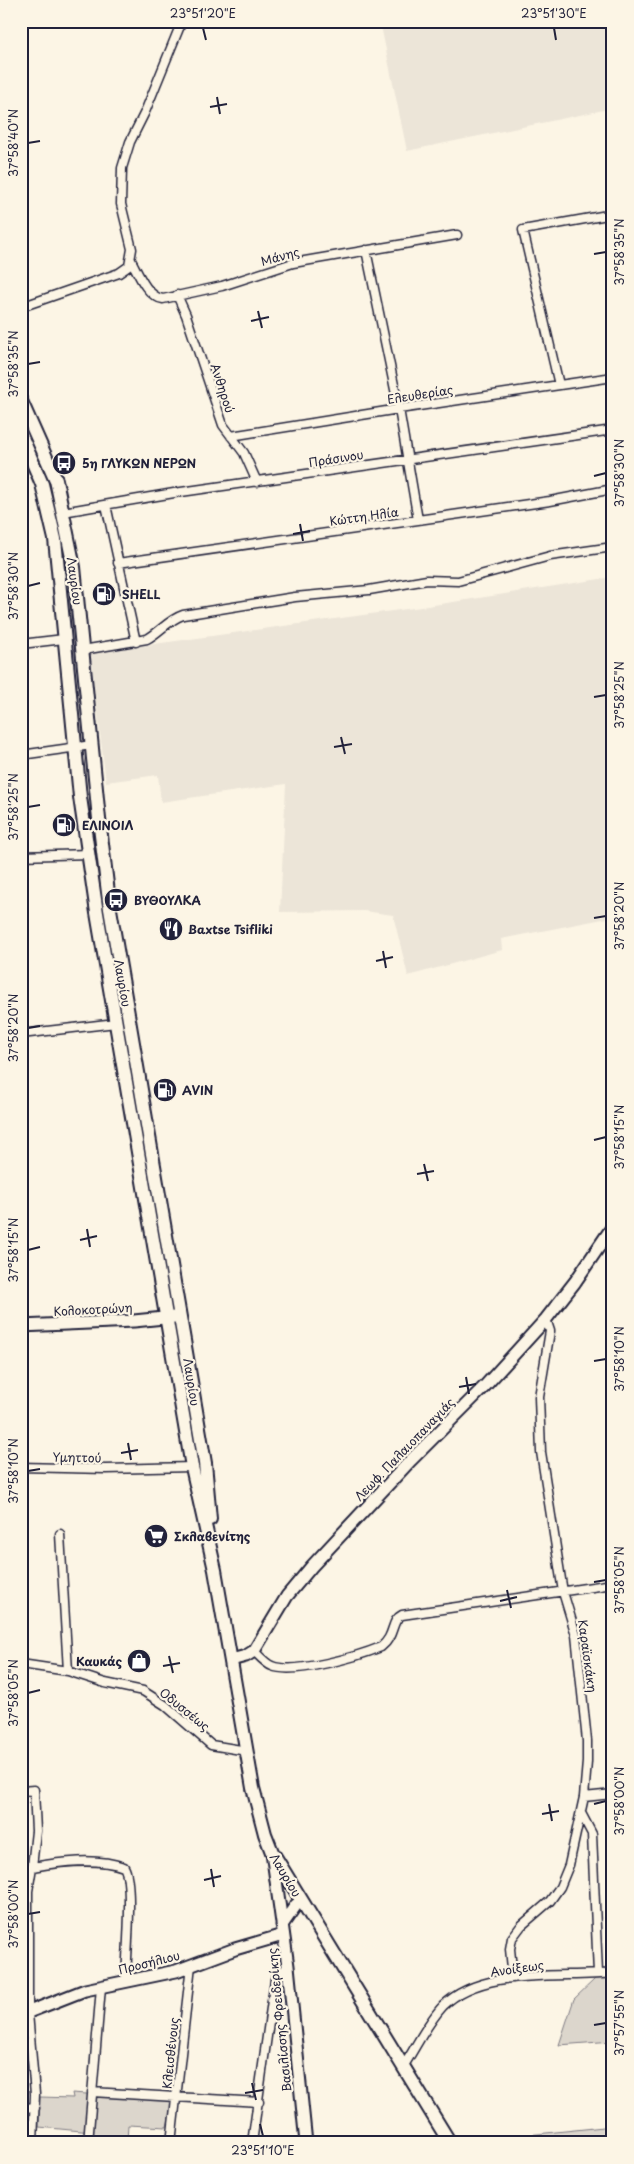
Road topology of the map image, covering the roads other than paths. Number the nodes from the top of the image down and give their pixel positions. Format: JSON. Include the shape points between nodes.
{"nodes":[{"id":1,"x":182,"y":21,"type":"edge"},
{"id":2,"x":613,"y":214,"type":"edge"},
{"id":3,"x":457,"y":235,"type":"dead end"},
{"id":4,"x":366,"y":250,"type":"junction"},
{"id":5,"x":131,"y":260,"type":"junction"},
{"id":6,"x":177,"y":295,"type":"junction"},
{"id":7,"x":21,"y":307,"type":"edge"},
{"id":8,"x":613,"y":377,"type":"edge"},
{"id":9,"x":558,"y":385,"type":"junction"},
{"id":10,"x":21,"y":401,"type":"edge"},
{"id":11,"x":399,"y":408,"type":"junction"},
{"id":12,"x":613,"y":430,"type":"edge"},
{"id":13,"x":231,"y":436,"type":"junction"},
{"id":14,"x":23,"y":442,"type":"edge"},
{"id":15,"x":406,"y":459,"type":"junction"},
{"id":16,"x":257,"y":482,"type":"junction"},
{"id":17,"x":613,"y":489,"type":"edge"},
{"id":18,"x":106,"y":505,"type":"junction"},
{"id":19,"x":64,"y":512,"type":"junction"},
{"id":20,"x":418,"y":520,"type":"junction"},
{"id":21,"x":613,"y":547,"type":"edge"},
{"id":22,"x":118,"y":563,"type":"junction"},
{"id":23,"x":64,"y":639,"type":"junction"},
{"id":24,"x":136,"y":642,"type":"junction"},
{"id":25,"x":21,"y":644,"type":"edge"},
{"id":26,"x":83,"y":650,"type":"junction"},
{"id":27,"x":92,"y":745,"type":"junction"},
{"id":28,"x":75,"y":747,"type":"junction"},
{"id":29,"x":21,"y":755,"type":"edge"},
{"id":30,"x":89,"y":854,"type":"junction"},
{"id":31,"x":21,"y":856,"type":"edge"},
{"id":32,"x":116,"y":1023,"type":"junction"},
{"id":33,"x":21,"y":1034,"type":"edge"},
{"id":34,"x":613,"y":1226,"type":"edge"},
{"id":35,"x":181,"y":1316,"type":"junction"},
{"id":36,"x":167,"y":1318,"type":"junction"},
{"id":37,"x":546,"y":1319,"type":"junction"},
{"id":38,"x":21,"y":1326,"type":"edge"},
{"id":39,"x":21,"y":1467,"type":"edge"},
{"id":40,"x":192,"y":1467,"type":"junction"},
{"id":41,"x":60,"y":1534,"type":"dead end"},
{"id":42,"x":215,"y":1570,"type":"junction"},
{"id":43,"x":613,"y":1584,"type":"edge"},
{"id":44,"x":563,"y":1592,"type":"junction"},
{"id":45,"x":254,"y":1651,"type":"junction"},
{"id":46,"x":231,"y":1660,"type":"junction"},
{"id":47,"x":21,"y":1664,"type":"edge"},
{"id":48,"x":68,"y":1671,"type":"junction"},
{"id":49,"x":247,"y":1751,"type":"junction"},
{"id":50,"x":21,"y":1791,"type":"edge"},
{"id":51,"x":613,"y":1794,"type":"edge"},
{"id":52,"x":584,"y":1797,"type":"junction"},
{"id":53,"x":581,"y":1814,"type":"junction"},
{"id":54,"x":272,"y":1852,"type":"junction"},
{"id":55,"x":32,"y":1867,"type":"junction"},
{"id":56,"x":21,"y":1869,"type":"edge"},
{"id":57,"x":302,"y":1902,"type":"junction"},
{"id":58,"x":283,"y":1930,"type":"junction"},
{"id":59,"x":191,"y":1965,"type":"junction"},
{"id":60,"x":288,"y":1966,"type":"junction"},
{"id":61,"x":613,"y":1973,"type":"edge"},
{"id":62,"x":598,"y":1974,"type":"junction"},
{"id":63,"x":513,"y":1978,"type":"junction"},
{"id":64,"x":126,"y":1982,"type":"junction"},
{"id":65,"x":101,"y":1987,"type":"junction"},
{"id":66,"x":25,"y":2014,"type":"edge"},
{"id":67,"x":403,"y":2067,"type":"junction"},
{"id":68,"x":92,"y":2092,"type":"junction"},
{"id":69,"x":176,"y":2097,"type":"junction"},
{"id":70,"x":259,"y":2102,"type":"junction"},
{"id":71,"x":21,"y":2107,"type":"edge"},
{"id":72,"x":35,"y":2108,"type":"junction"},
{"id":73,"x":33,"y":2143,"type":"edge"},
{"id":74,"x":88,"y":2143,"type":"edge"},
{"id":75,"x":171,"y":2143,"type":"edge"},
{"id":76,"x":252,"y":2143,"type":"edge"},
{"id":77,"x":306,"y":2143,"type":"edge"},
{"id":78,"x":450,"y":2143,"type":"edge"}],
"edges":[{"from":1,"to":5,"type":"street","name":"Μάνης","via":[[122,168],[122,204],[132,246]]},
{"from":2,"to":9,"type":"street","via":[[523,230]]},
{"from":3,"to":4,"type":"street","name":"Μάνης"},
{"from":4,"to":6,"type":"street","name":"Μάνης","via":[[280,266],[222,286]]},
{"from":4,"to":11,"type":"street"},
{"from":5,"to":6,"type":"street","name":"Μάνης","via":[[153,295],[163,299]]},
{"from":5,"to":7,"type":"street","via":[[124,271]]},
{"from":6,"to":13,"type":"street","name":"Ανθηρού","via":[[221,420]]},
{"from":8,"to":9,"type":"street","name":"Ελευθερίας"},
{"from":9,"to":11,"type":"street","name":"Ελευθερίας"},
{"from":10,"to":19,"type":"main road","name":"Λαυρίου","via":[[56,480]]},
{"from":11,"to":13,"type":"street","name":"Ελευθερίας"},
{"from":11,"to":15,"type":"street"},
{"from":12,"to":15,"type":"street","name":"Πράσινου"},
{"from":13,"to":16,"type":"street","name":"Ανθηρού","via":[[244,453]]},
{"from":14,"to":23,"type":"main road","name":"Λαυρίου","via":[[42,484],[55,539]]},
{"from":15,"to":16,"type":"street","name":"Πράσινου"},
{"from":15,"to":20,"type":"street"},
{"from":16,"to":18,"type":"street","name":"Πράσινου"},
{"from":17,"to":20,"type":"street","name":"Κώττη Ηλία"},
{"from":18,"to":19,"type":"street","name":"Πράσινου"},
{"from":18,"to":22,"type":"street"},
{"from":19,"to":26,"type":"main road","name":"Λαυρίου"},
{"from":20,"to":22,"type":"street","name":"Κώττη Ηλία"},
{"from":21,"to":24,"type":"street","via":[[550,556],[458,580],[427,580],[183,615],[173,618],[156,634]]},
{"from":22,"to":24,"type":"street"},
{"from":23,"to":25,"type":"street"},
{"from":23,"to":28,"type":"main road","name":"Λαυρίου"},
{"from":24,"to":26,"type":"street"},
{"from":26,"to":27,"type":"main road","name":"Λαυρίου"},
{"from":27,"to":28,"type":"street"},
{"from":27,"to":35,"type":"main road","name":"Λαυρίου","via":[[110,909]]},
{"from":28,"to":29,"type":"street"},
{"from":28,"to":30,"type":"main road","name":"Λαυρίου"},
{"from":30,"to":31,"type":"street"},
{"from":30,"to":32,"type":"main road","name":"Λαυρίου"},
{"from":32,"to":33,"type":"street"},
{"from":32,"to":36,"type":"main road","name":"Λαυρίου"},
{"from":34,"to":37,"type":"street","name":"Λεωφ. Παλαιοπαναγιάς"},
{"from":35,"to":36,"type":"street","name":"Κολοκοτρώνη"},
{"from":35,"to":42,"type":"main road","name":"Λαυρίου","via":[[206,1464]]},
{"from":36,"to":38,"type":"street","name":"Κολοκοτρώνη"},
{"from":36,"to":40,"type":"main road","name":"Λαυρίου"},
{"from":37,"to":44,"type":"street","name":"Καραϊσκάκη","via":[[550,1331],[540,1386],[540,1430]]},
{"from":37,"to":45,"type":"street","name":"Λεωφ. Παλαιοπαναγιάς","via":[[312,1566],[287,1596]]},
{"from":39,"to":40,"type":"street","name":"Υμηττού"},
{"from":40,"to":42,"type":"main road","name":"Λαυρίου"},
{"from":41,"to":48,"type":"street"},
{"from":42,"to":46,"type":"main road","name":"Λαυρίου"},
{"from":43,"to":44,"type":"street"},
{"from":44,"to":45,"type":"street","via":[[402,1615],[394,1623],[388,1642],[332,1663],[271,1666]]},
{"from":44,"to":52,"type":"street","name":"Καραϊσκάκη","via":[[578,1649],[587,1741]]},
{"from":45,"to":46,"type":"street"},
{"from":46,"to":49,"type":"main road","name":"Λαυρίου"},
{"from":47,"to":48,"type":"street","name":"Οδυσσέως"},
{"from":48,"to":49,"type":"street","name":"Οδυσσέως","via":[[143,1691],[165,1705],[211,1745]]},
{"from":49,"to":54,"type":"main road","name":"Λαυρίου","via":[[256,1804]]},
{"from":50,"to":55,"type":"street","via":[[34,1790],[36,1831]]},
{"from":51,"to":52,"type":"street"},
{"from":52,"to":53,"type":"street","name":"Καραϊσκάκη"},
{"from":53,"to":62,"type":"street","via":[[592,1834]]},
{"from":53,"to":63,"type":"street","name":"Καραϊσκάκη","via":[[572,1855],[560,1886],[550,1901],[520,1926],[512,1938]]},
{"from":54,"to":57,"type":"main road","name":"Λαυρίου"},
{"from":54,"to":58,"type":"street","name":"Βασιλίσσης Φρειδερίκης"},
{"from":55,"to":56,"type":"street"},
{"from":55,"to":64,"type":"street","via":[[78,1862],[124,1867],[128,1881]]},
{"from":55,"to":66,"type":"street","via":[[28,1891]]},
{"from":57,"to":58,"type":"street","via":[[296,1904]]},
{"from":57,"to":67,"type":"main road","name":"Λαυρίου"},
{"from":58,"to":59,"type":"street","name":"Προσήλιου"},
{"from":58,"to":60,"type":"street","name":"Βασιλίσσης Φρειδερίκης"},
{"from":59,"to":64,"type":"street","name":"Προσήλιου"},
{"from":59,"to":69,"type":"street","name":"Κλεισθένους"},
{"from":60,"to":70,"type":"street","via":[[276,1979]]},
{"from":60,"to":77,"type":"street","name":"Βασιλίσσης Φρειδερίκης"},
{"from":61,"to":62,"type":"street","name":"Ανοίξεως"},
{"from":62,"to":63,"type":"street","name":"Ανοίξεως"},
{"from":63,"to":67,"type":"street","name":"Ανοίξεως","via":[[483,1985],[449,2001],[433,2019]]},
{"from":64,"to":65,"type":"street","name":"Προσήλιου"},
{"from":65,"to":66,"type":"street","name":"Προσήλιου"},
{"from":65,"to":68,"type":"street"},
{"from":66,"to":72,"type":"street"},
{"from":67,"to":78,"type":"main road","name":"Λαυρίου"},
{"from":68,"to":69,"type":"street"},
{"from":68,"to":74,"type":"street"},
{"from":69,"to":70,"type":"street"},
{"from":69,"to":75,"type":"street","name":"Κλεισθένους"},
{"from":70,"to":76,"type":"street"},
{"from":71,"to":72,"type":"street"},
{"from":72,"to":73,"type":"street"}]}
